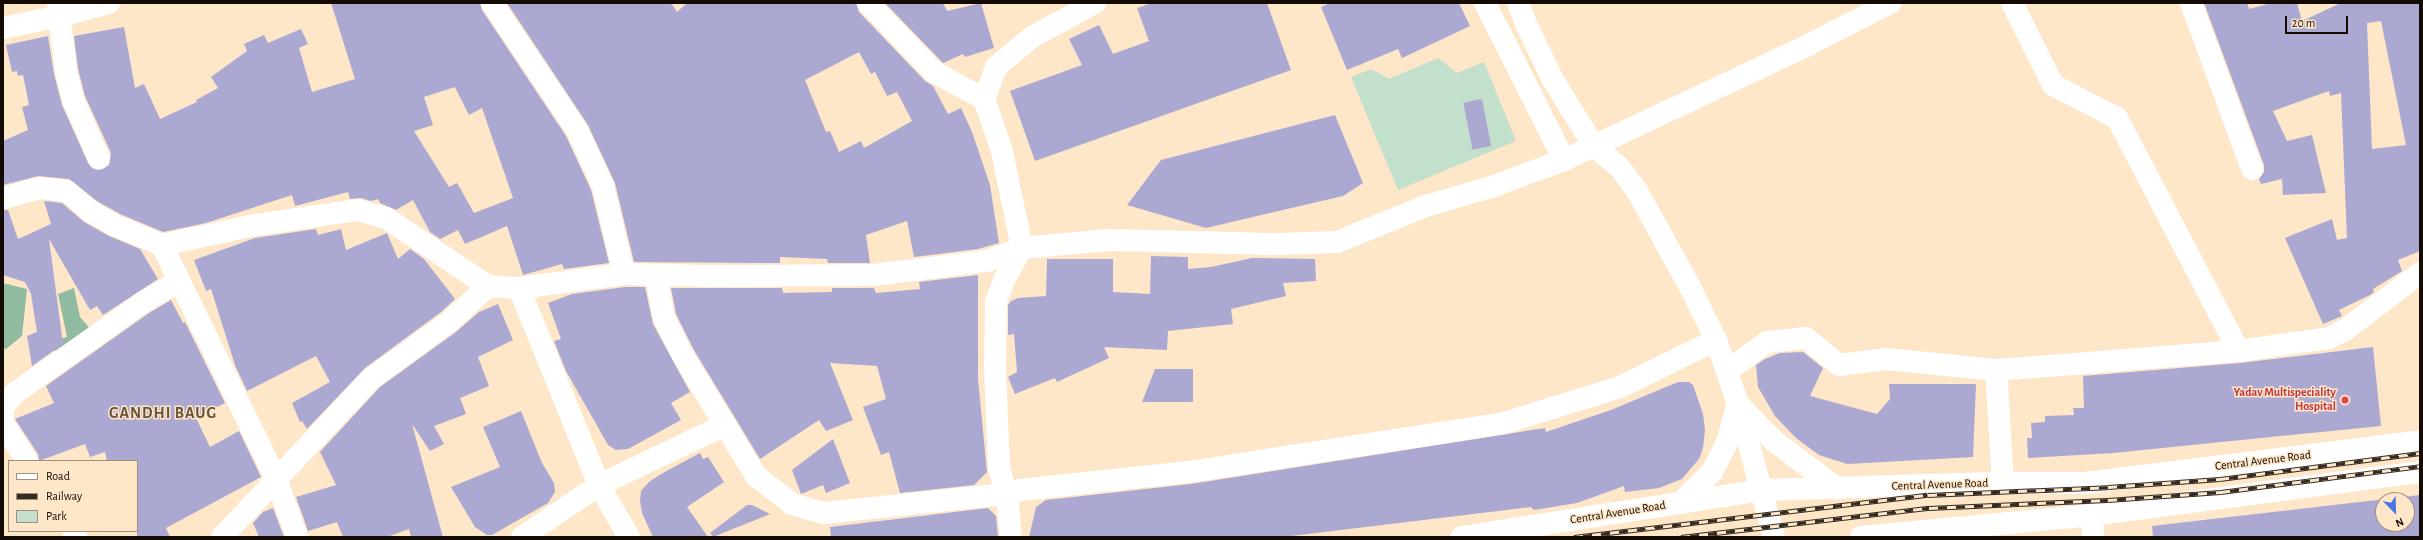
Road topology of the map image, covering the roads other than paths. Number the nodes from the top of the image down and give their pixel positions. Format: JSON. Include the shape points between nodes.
{"nodes":[{"id":1,"x":109,"y":3,"type":"edge"},
{"id":2,"x":492,"y":3,"type":"edge"},
{"id":3,"x":868,"y":3,"type":"edge"},
{"id":4,"x":1095,"y":3,"type":"edge"},
{"id":5,"x":1485,"y":3,"type":"edge"},
{"id":6,"x":1518,"y":3,"type":"edge"},
{"id":7,"x":1890,"y":3,"type":"edge"},
{"id":8,"x":2012,"y":3,"type":"edge"},
{"id":9,"x":2191,"y":3,"type":"edge"},
{"id":10,"x":59,"y":10,"type":"edge"},
{"id":11,"x":3,"y":28,"type":"edge"},
{"id":12,"x":984,"y":99,"type":"junction"},
{"id":13,"x":1594,"y":146,"type":"junction"},
{"id":14,"x":99,"y":158,"type":"dead end"},
{"id":15,"x":1564,"y":160,"type":"junction"},
{"id":16,"x":2252,"y":169,"type":"dead end"},
{"id":17,"x":3,"y":198,"type":"edge"},
{"id":18,"x":162,"y":245,"type":"junction"},
{"id":19,"x":1022,"y":248,"type":"junction"},
{"id":20,"x":2420,"y":273,"type":"edge"},
{"id":21,"x":624,"y":274,"type":"junction"},
{"id":22,"x":656,"y":276,"type":"junction"},
{"id":23,"x":179,"y":281,"type":"junction"},
{"id":24,"x":488,"y":286,"type":"junction"},
{"id":25,"x":519,"y":288,"type":"junction"},
{"id":26,"x":1716,"y":340,"type":"junction"},
{"id":27,"x":2239,"y":351,"type":"junction"},
{"id":28,"x":1727,"y":370,"type":"junction"},
{"id":29,"x":1996,"y":370,"type":"junction"},
{"id":30,"x":1738,"y":404,"type":"junction"},
{"id":31,"x":3,"y":414,"type":"edge"},
{"id":32,"x":3,"y":423,"type":"edge"},
{"id":33,"x":725,"y":425,"type":"junction"},
{"id":34,"x":2420,"y":441,"type":"edge"},
{"id":35,"x":26,"y":460,"type":"edge"},
{"id":36,"x":2420,"y":472,"type":"edge"},
{"id":37,"x":276,"y":479,"type":"junction"},
{"id":38,"x":2002,"y":483,"type":"junction"},
{"id":39,"x":599,"y":485,"type":"junction"},
{"id":40,"x":1836,"y":488,"type":"junction"},
{"id":41,"x":1761,"y":490,"type":"junction"},
{"id":42,"x":1006,"y":496,"type":"junction"},
{"id":43,"x":1680,"y":503,"type":"junction"},
{"id":44,"x":2092,"y":515,"type":"junction"},
{"id":45,"x":222,"y":537,"type":"edge"},
{"id":46,"x":297,"y":537,"type":"edge"},
{"id":47,"x":522,"y":537,"type":"edge"},
{"id":48,"x":629,"y":537,"type":"edge"},
{"id":49,"x":1011,"y":537,"type":"edge"},
{"id":50,"x":1462,"y":537,"type":"edge"},
{"id":51,"x":1774,"y":537,"type":"edge"},
{"id":52,"x":1862,"y":537,"type":"edge"},
{"id":53,"x":2093,"y":537,"type":"edge"}],
"edges":[{"from":1,"to":10,"type":"street"},
{"from":2,"to":21,"type":"street","via":[[577,130],[603,186]]},
{"from":3,"to":12,"type":"street","via":[[934,72]]},
{"from":4,"to":12,"type":"street","via":[[1032,37],[996,67]]},
{"from":5,"to":15,"type":"street"},
{"from":6,"to":13,"type":"street","via":[[1553,80]]},
{"from":7,"to":13,"type":"street","via":[[1810,44]]},
{"from":8,"to":27,"type":"street","via":[[2054,85],[2117,118]]},
{"from":9,"to":16,"type":"street"},
{"from":10,"to":11,"type":"street"},
{"from":10,"to":14,"type":"street","via":[[66,71],[73,100]]},
{"from":12,"to":19,"type":"street","via":[[1002,151]]},
{"from":13,"to":15,"type":"street"},
{"from":13,"to":26,"type":"street","via":[[1619,167],[1637,191]]},
{"from":15,"to":19,"type":"street","via":[[1494,186],[1426,206],[1338,242],[1277,244],[1109,240]]},
{"from":17,"to":18,"type":"street","via":[[41,188],[67,191],[90,211],[114,225]]},
{"from":18,"to":23,"type":"street"},
{"from":18,"to":24,"type":"street","via":[[255,225],[358,210],[386,218]]},
{"from":19,"to":22,"type":"street","via":[[987,261],[874,275]]},
{"from":19,"to":42,"type":"street","via":[[1004,280],[996,302],[995,369],[999,467]]},
{"from":20,"to":27,"type":"street","via":[[2345,330],[2329,338]]},
{"from":21,"to":22,"type":"street"},
{"from":21,"to":25,"type":"street"},
{"from":22,"to":33,"type":"street","via":[[664,318],[683,356]]},
{"from":23,"to":31,"type":"street","via":[[15,393],[4,406]]},
{"from":23,"to":37,"type":"street"},
{"from":24,"to":25,"type":"street"},
{"from":24,"to":37,"type":"street","via":[[449,322],[372,378]]},
{"from":25,"to":39,"type":"street"},
{"from":26,"to":28,"type":"street"},
{"from":26,"to":42,"type":"street","via":[[1620,387],[1504,423],[1189,472],[1020,490]]},
{"from":27,"to":29,"type":"street"},
{"from":28,"to":29,"type":"street","via":[[1767,342],[1806,338],[1838,365],[1886,359]]},
{"from":28,"to":30,"type":"street"},
{"from":29,"to":38,"type":"street"},
{"from":30,"to":40,"type":"street","via":[[1774,441]]},
{"from":30,"to":41,"type":"street"},
{"from":30,"to":43,"type":"street","via":[[1726,445],[1712,472]]},
{"from":32,"to":35,"type":"street"},
{"from":33,"to":39,"type":"street"},
{"from":33,"to":42,"type":"street","via":[[756,476],[792,504],[824,514]]},
{"from":34,"to":38,"type":"street","name":"Central Avenue Road","via":[[2085,483]]},
{"from":36,"to":44,"type":"street"},
{"from":37,"to":45,"type":"street"},
{"from":37,"to":46,"type":"street"},
{"from":38,"to":40,"type":"street","name":"Central Avenue Road"},
{"from":39,"to":47,"type":"street"},
{"from":39,"to":48,"type":"street"},
{"from":40,"to":41,"type":"street","name":"Central Avenue Road"},
{"from":41,"to":43,"type":"street","name":"Central Avenue Road"},
{"from":41,"to":51,"type":"street"},
{"from":42,"to":49,"type":"street"},
{"from":43,"to":50,"type":"street","name":"Central Avenue Road"},
{"from":44,"to":52,"type":"street"},
{"from":44,"to":53,"type":"street"}]}
